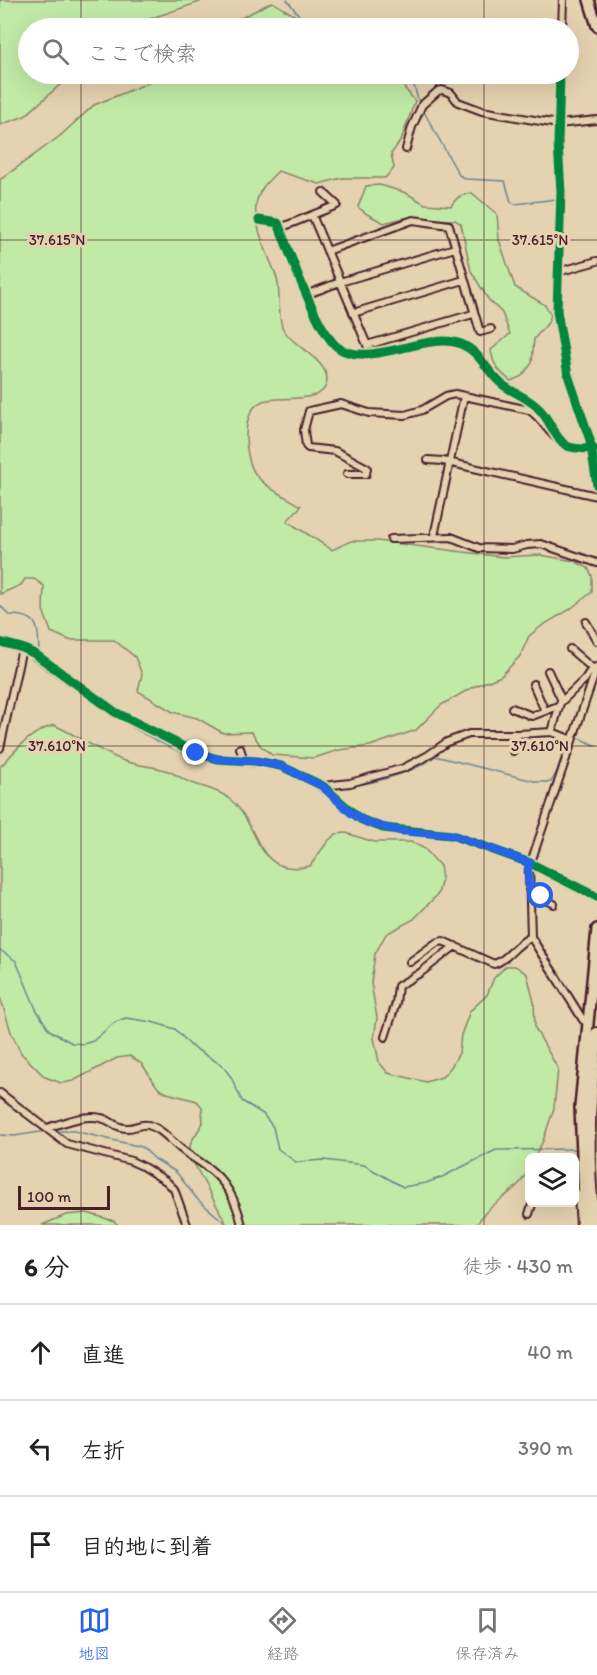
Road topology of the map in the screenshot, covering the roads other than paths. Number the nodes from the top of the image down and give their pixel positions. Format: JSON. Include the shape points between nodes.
{"nodes":[{"id":1,"x":563,"y":0,"type":"edge"},
{"id":2,"x":592,"y":2,"type":"edge"},
{"id":3,"x":562,"y":18,"type":"edge"},
{"id":4,"x":597,"y":26,"type":"edge"},
{"id":5,"x":560,"y":84,"type":"edge"},
{"id":6,"x":597,"y":120,"type":"edge"},
{"id":7,"x":558,"y":124,"type":"junction"},
{"id":8,"x":406,"y":149,"type":"dead end"},
{"id":9,"x":323,"y":192,"type":"dead end"},
{"id":10,"x":312,"y":215,"type":"junction"},
{"id":11,"x":259,"y":220,"type":"dead end"},
{"id":12,"x":280,"y":228,"type":"junction"},
{"id":13,"x":455,"y":248,"type":"junction"},
{"id":14,"x":327,"y":251,"type":"junction"},
{"id":15,"x":597,"y":261,"type":"edge"},
{"id":16,"x":558,"y":272,"type":"junction"},
{"id":17,"x":464,"y":280,"type":"junction"},
{"id":18,"x":340,"y":282,"type":"junction"},
{"id":19,"x":308,"y":294,"type":"junction"},
{"id":20,"x":353,"y":314,"type":"junction"},
{"id":21,"x":473,"y":314,"type":"junction"},
{"id":22,"x":491,"y":329,"type":"dead end"},
{"id":23,"x":464,"y":396,"type":"junction"},
{"id":24,"x":562,"y":442,"type":"junction"},
{"id":25,"x":593,"y":449,"type":"junction"},
{"id":26,"x":428,"y":460,"type":"dead end"},
{"id":27,"x":449,"y":463,"type":"junction"},
{"id":28,"x":347,"y":474,"type":"dead end"},
{"id":29,"x":597,"y":485,"type":"edge"},
{"id":30,"x":597,"y":496,"type":"edge"},
{"id":31,"x":434,"y":536,"type":"junction"},
{"id":32,"x":391,"y":539,"type":"dead end"},
{"id":33,"x":597,"y":563,"type":"edge"},
{"id":34,"x":586,"y":622,"type":"dead end"},
{"id":35,"x":597,"y":641,"type":"edge"},
{"id":36,"x":0,"y":642,"type":"edge"},
{"id":37,"x":22,"y":648,"type":"junction"},
{"id":38,"x":570,"y":649,"type":"dead end"},
{"id":39,"x":595,"y":667,"type":"edge"},
{"id":40,"x":548,"y":672,"type":"dead end"},
{"id":41,"x":533,"y":684,"type":"dead end"},
{"id":42,"x":560,"y":703,"type":"junction"},
{"id":43,"x":512,"y":708,"type":"dead end"},
{"id":44,"x":545,"y":711,"type":"junction"},
{"id":45,"x":552,"y":732,"type":"junction"},
{"id":46,"x":517,"y":734,"type":"junction"},
{"id":47,"x":572,"y":740,"type":"junction"},
{"id":48,"x":0,"y":748,"type":"edge"},
{"id":49,"x":240,"y":748,"type":"dead end"},
{"id":50,"x":513,"y":751,"type":"dead end"},
{"id":51,"x":244,"y":760,"type":"junction"},
{"id":52,"x":322,"y":786,"type":"junction"},
{"id":53,"x":530,"y":863,"type":"junction"},
{"id":54,"x":529,"y":890,"type":"junction"},
{"id":55,"x":597,"y":897,"type":"edge"},
{"id":56,"x":554,"y":904,"type":"dead end"},
{"id":57,"x":597,"y":929,"type":"edge"},
{"id":58,"x":531,"y":937,"type":"junction"},
{"id":59,"x":455,"y":946,"type":"junction"},
{"id":60,"x":420,"y":955,"type":"junction"},
{"id":61,"x":410,"y":963,"type":"dead end"},
{"id":62,"x":428,"y":967,"type":"junction"},
{"id":63,"x":593,"y":1029,"type":"edge"},
{"id":64,"x":385,"y":1038,"type":"dead end"},
{"id":65,"x":0,"y":1093,"type":"edge"},
{"id":66,"x":49,"y":1131,"type":"junction"},
{"id":67,"x":532,"y":1207,"type":"edge"},
{"id":68,"x":579,"y":1207,"type":"edge"},
{"id":69,"x":529,"y":1214,"type":"dead end"},
{"id":70,"x":187,"y":1225,"type":"edge"},
{"id":71,"x":242,"y":1225,"type":"edge"},
{"id":72,"x":580,"y":1225,"type":"edge"},
{"id":73,"x":585,"y":1225,"type":"edge"},
{"id":74,"x":594,"y":1225,"type":"edge"}],
"edges":[{"from":1,"to":3,"type":"street"},
{"from":2,"to":4,"type":"street"},
{"from":5,"to":7,"type":"street"},
{"from":6,"to":7,"type":"street"},
{"from":7,"to":8,"type":"street","via":[[482,111],[458,102],[451,93],[438,91],[422,105]]},
{"from":7,"to":16,"type":"street"},
{"from":9,"to":10,"type":"street","via":[[337,205]]},
{"from":10,"to":12,"type":"street"},
{"from":10,"to":14,"type":"street"},
{"from":11,"to":12,"type":"street","via":[[278,223]]},
{"from":12,"to":19,"type":"street"},
{"from":13,"to":14,"type":"street","via":[[449,225],[413,220]]},
{"from":13,"to":17,"type":"street"},
{"from":13,"to":18,"type":"street"},
{"from":14,"to":18,"type":"street"},
{"from":15,"to":16,"type":"street"},
{"from":16,"to":25,"type":"street","via":[[557,310],[568,375]]},
{"from":17,"to":20,"type":"street"},
{"from":17,"to":21,"type":"street"},
{"from":18,"to":19,"type":"street"},
{"from":18,"to":20,"type":"street"},
{"from":19,"to":24,"type":"street","via":[[322,328],[342,349],[368,354],[446,341],[471,349],[502,384],[538,408]]},
{"from":20,"to":21,"type":"street","via":[[367,345]]},
{"from":21,"to":22,"type":"street","via":[[480,332]]},
{"from":23,"to":24,"type":"street","via":[[529,410]]},
{"from":23,"to":27,"type":"street"},
{"from":23,"to":28,"type":"street","via":[[446,396],[405,415],[369,413],[340,404],[309,411],[304,430],[308,448],[335,451],[367,468],[366,474]]},
{"from":24,"to":25,"type":"street","via":[[576,449]]},
{"from":25,"to":29,"type":"street"},
{"from":26,"to":27,"type":"street"},
{"from":27,"to":30,"type":"street"},
{"from":27,"to":31,"type":"street"},
{"from":31,"to":32,"type":"street"},
{"from":31,"to":33,"type":"street","via":[[451,537],[479,548],[512,549],[541,544]]},
{"from":34,"to":35,"type":"street"},
{"from":36,"to":37,"type":"street"},
{"from":37,"to":48,"type":"street"},
{"from":37,"to":51,"type":"street","via":[[115,712],[159,735],[205,756]]},
{"from":38,"to":39,"type":"street"},
{"from":39,"to":42,"type":"street"},
{"from":39,"to":47,"type":"street"},
{"from":40,"to":42,"type":"street"},
{"from":41,"to":44,"type":"street"},
{"from":42,"to":44,"type":"street"},
{"from":42,"to":45,"type":"street"},
{"from":43,"to":44,"type":"street","via":[[532,716]]},
{"from":45,"to":46,"type":"street"},
{"from":45,"to":47,"type":"street"},
{"from":46,"to":50,"type":"street"},
{"from":46,"to":52,"type":"street","via":[[469,734],[447,742],[404,768],[350,783]]},
{"from":47,"to":53,"type":"street"},
{"from":49,"to":51,"type":"street"},
{"from":51,"to":52,"type":"street","via":[[281,766]]},
{"from":52,"to":53,"type":"street","via":[[368,823],[399,831],[452,835]]},
{"from":53,"to":54,"type":"street"},
{"from":53,"to":55,"type":"street"},
{"from":54,"to":56,"type":"street"},
{"from":54,"to":58,"type":"street"},
{"from":57,"to":63,"type":"street"},
{"from":58,"to":59,"type":"street","via":[[494,964]]},
{"from":58,"to":63,"type":"street","via":[[583,1020]]},
{"from":59,"to":60,"type":"street","via":[[443,941]]},
{"from":59,"to":62,"type":"street"},
{"from":60,"to":61,"type":"street"},
{"from":60,"to":62,"type":"street"},
{"from":62,"to":64,"type":"street","via":[[398,986]]},
{"from":63,"to":73,"type":"street","via":[[580,1107]]},
{"from":63,"to":74,"type":"highway","via":[[589,1162]]},
{"from":65,"to":66,"type":"street"},
{"from":66,"to":70,"type":"street","via":[[75,1147],[131,1161],[166,1181],[174,1189]]},
{"from":66,"to":71,"type":"street","via":[[80,1118],[105,1119],[117,1127],[142,1124],[156,1128],[229,1188]]},
{"from":67,"to":69,"type":"street"},
{"from":68,"to":72,"type":"street"}]}
